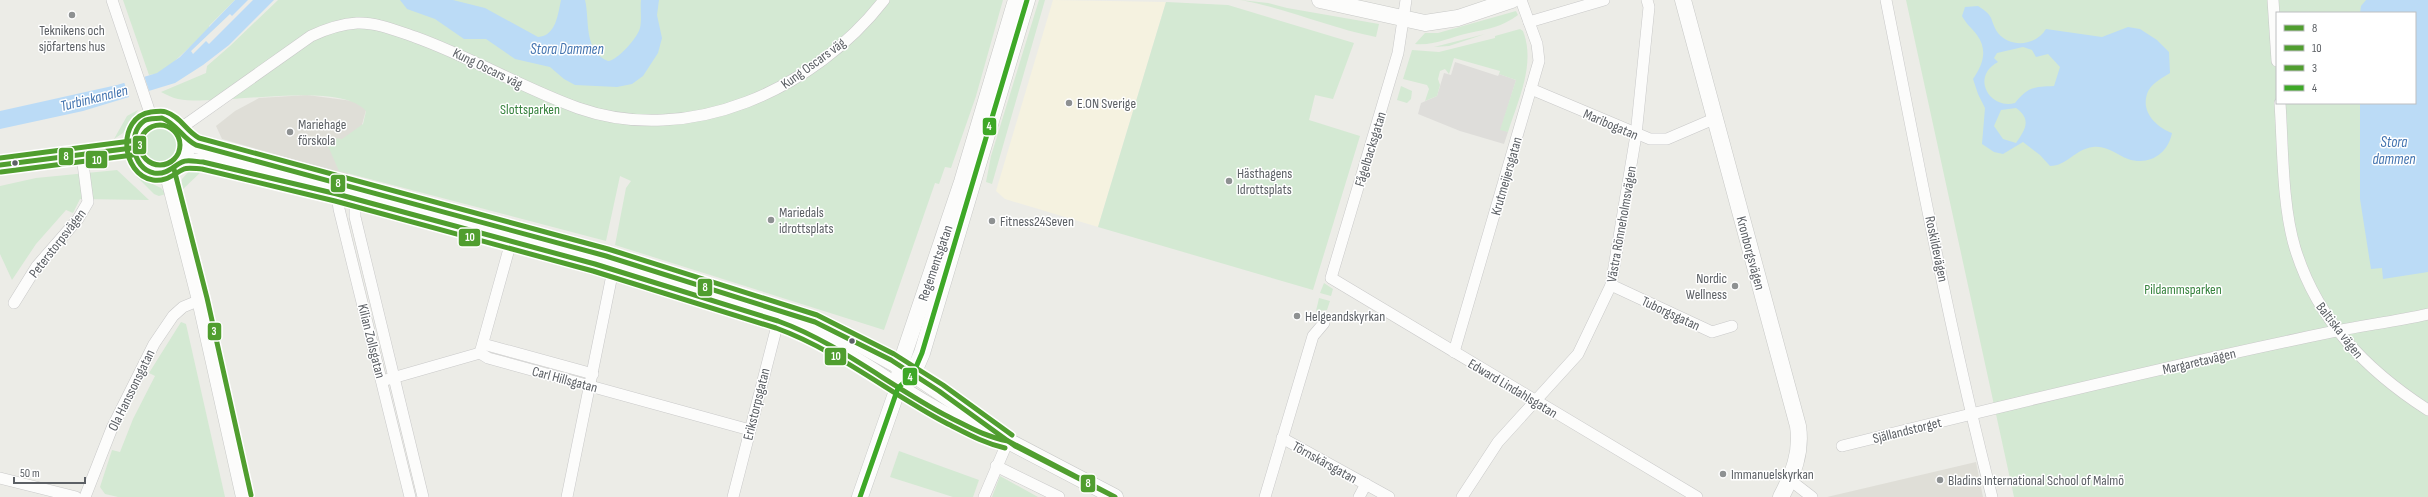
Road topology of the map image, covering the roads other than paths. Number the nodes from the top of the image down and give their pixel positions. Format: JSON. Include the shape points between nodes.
{"nodes":[{"id":1,"x":112,"y":0,"type":"edge"},
{"id":2,"x":884,"y":0,"type":"edge"},
{"id":3,"x":1016,"y":0,"type":"edge"},
{"id":4,"x":1027,"y":0,"type":"edge"},
{"id":5,"x":1320,"y":0,"type":"edge"},
{"id":6,"x":1406,"y":0,"type":"edge"},
{"id":7,"x":1512,"y":0,"type":"edge"},
{"id":8,"x":1521,"y":0,"type":"edge"},
{"id":9,"x":1604,"y":0,"type":"edge"},
{"id":10,"x":1647,"y":0,"type":"edge"},
{"id":11,"x":1683,"y":0,"type":"edge"},
{"id":12,"x":1886,"y":0,"type":"edge"},
{"id":13,"x":2273,"y":0,"type":"edge"},
{"id":14,"x":1404,"y":19,"type":"junction"},
{"id":15,"x":1529,"y":22,"type":"junction"},
{"id":16,"x":2276,"y":46,"type":"edge"},
{"id":17,"x":1531,"y":88,"type":"junction"},
{"id":18,"x":2280,"y":104,"type":"edge"},
{"id":19,"x":1716,"y":118,"type":"junction"},
{"id":20,"x":152,"y":119,"type":"junction"},
{"id":21,"x":183,"y":134,"type":"junction"},
{"id":22,"x":1636,"y":135,"type":"junction"},
{"id":23,"x":132,"y":148,"type":"junction"},
{"id":24,"x":82,"y":156,"type":"junction"},
{"id":25,"x":183,"y":161,"type":"junction"},
{"id":26,"x":0,"y":165,"type":"edge"},
{"id":27,"x":168,"y":171,"type":"junction"},
{"id":28,"x":338,"y":189,"type":"junction"},
{"id":29,"x":355,"y":194,"type":"junction"},
{"id":30,"x":512,"y":236,"type":"junction"},
{"id":31,"x":613,"y":270,"type":"junction"},
{"id":32,"x":1331,"y":278,"type":"joint"},
{"id":33,"x":1611,"y":285,"type":"junction"},
{"id":34,"x":200,"y":300,"type":"junction"},
{"id":35,"x":14,"y":303,"type":"dead end"},
{"id":36,"x":2428,"y":314,"type":"edge"},
{"id":37,"x":780,"y":316,"type":"junction"},
{"id":38,"x":1324,"y":323,"type":"dead end"},
{"id":39,"x":1732,"y":326,"type":"dead end"},
{"id":40,"x":2337,"y":330,"type":"junction"},
{"id":41,"x":481,"y":348,"type":"junction"},
{"id":42,"x":1454,"y":352,"type":"junction"},
{"id":43,"x":900,"y":366,"type":"junction"},
{"id":44,"x":593,"y":374,"type":"junction"},
{"id":45,"x":914,"y":374,"type":"junction"},
{"id":46,"x":394,"y":377,"type":"junction"},
{"id":47,"x":382,"y":380,"type":"junction"},
{"id":48,"x":591,"y":386,"type":"junction"},
{"id":49,"x":898,"y":388,"type":"junction"},
{"id":50,"x":1535,"y":402,"type":"junction"},
{"id":51,"x":2428,"y":410,"type":"edge"},
{"id":52,"x":1972,"y":414,"type":"junction"},
{"id":53,"x":750,"y":430,"type":"junction"},
{"id":54,"x":1282,"y":438,"type":"junction"},
{"id":55,"x":1008,"y":441,"type":"junction"},
{"id":56,"x":1842,"y":446,"type":"dead end"},
{"id":57,"x":996,"y":466,"type":"junction"},
{"id":58,"x":0,"y":478,"type":"edge"},
{"id":59,"x":1790,"y":480,"type":"junction"},
{"id":60,"x":1366,"y":484,"type":"junction"},
{"id":61,"x":1091,"y":491,"type":"edge"},
{"id":62,"x":76,"y":497,"type":"edge"},
{"id":63,"x":85,"y":497,"type":"edge"},
{"id":64,"x":244,"y":497,"type":"edge"},
{"id":65,"x":410,"y":497,"type":"edge"},
{"id":66,"x":423,"y":497,"type":"edge"},
{"id":67,"x":567,"y":497,"type":"edge"},
{"id":68,"x":733,"y":497,"type":"edge"},
{"id":69,"x":860,"y":497,"type":"edge"},
{"id":70,"x":984,"y":497,"type":"edge"},
{"id":71,"x":1059,"y":497,"type":"edge"},
{"id":72,"x":1115,"y":497,"type":"edge"},
{"id":73,"x":1265,"y":497,"type":"edge"},
{"id":74,"x":1359,"y":497,"type":"edge"},
{"id":75,"x":1389,"y":497,"type":"edge"},
{"id":76,"x":1462,"y":497,"type":"edge"},
{"id":77,"x":1697,"y":497,"type":"edge"},
{"id":78,"x":1781,"y":497,"type":"edge"},
{"id":79,"x":1812,"y":497,"type":"edge"},
{"id":80,"x":1992,"y":497,"type":"edge"}],
"edges":[{"from":1,"to":20,"type":"street"},
{"from":2,"to":21,"type":"street","name":"Kung Oscars väg","via":[[832,52],[787,84],[739,106],[686,118],[632,119],[579,109],[444,48],[385,27],[358,23],[326,29],[312,36]]},
{"from":3,"to":43,"type":"main road","name":"Regementsgatan","via":[[962,182]]},
{"from":4,"to":45,"type":"main road","name":"Regementsgatan","via":[[950,262]]},
{"from":5,"to":14,"type":"main road"},
{"from":6,"to":14,"type":"street","name":"Fågelbacksgatan"},
{"from":7,"to":14,"type":"main road","via":[[1439,22],[1425,23]]},
{"from":8,"to":15,"type":"street","name":"Krutmeijersgatan"},
{"from":9,"to":15,"type":"street"},
{"from":10,"to":22,"type":"street","name":"Västra Rönneholmsvägen","via":[[1649,7]]},
{"from":11,"to":19,"type":"main road","name":"Kronborgsvägen"},
{"from":12,"to":52,"type":"street","name":"Roskildevägen"},
{"from":13,"to":16,"type":"street"},
{"from":14,"to":32,"type":"street","name":"Fågelbacksgatan","via":[[1398,53]]},
{"from":15,"to":17,"type":"street","name":"Krutmeijersgatan","via":[[1537,44],[1539,60]]},
{"from":17,"to":22,"type":"street","name":"Maribogatan"},
{"from":17,"to":42,"type":"street","name":"Krutmeijersgatan"},
{"from":18,"to":40,"type":"street","name":"Baltiska vägen","via":[[2287,200],[2294,247],[2317,301]]},
{"from":19,"to":22,"type":"street","name":"Maribogatan","via":[[1667,139],[1650,139]]},
{"from":19,"to":59,"type":"main road","name":"Kronborgsvägen","via":[[1798,426],[1798,455]]},
{"from":20,"to":21,"type":"main road","via":[[162,118]]},
{"from":20,"to":23,"type":"main road","via":[[139,127]]},
{"from":21,"to":25,"type":"main road","via":[[186,154]]},
{"from":21,"to":28,"type":"main road","via":[[196,145]]},
{"from":22,"to":33,"type":"street","name":"Västra Rönneholmsvägen"},
{"from":23,"to":24,"type":"main road"},
{"from":23,"to":27,"type":"main road","via":[[137,161],[145,169],[159,173]]},
{"from":24,"to":26,"type":"main road"},
{"from":24,"to":35,"type":"street","name":"Peterstorpsvägen","via":[[88,202],[78,219],[37,266]]},
{"from":25,"to":27,"type":"main road"},
{"from":25,"to":28,"type":"main road","via":[[203,162]]},
{"from":27,"to":34,"type":"main road"},
{"from":28,"to":29,"type":"main road"},
{"from":28,"to":47,"type":"street","name":"Kilian Zollsgatan","via":[[340,215]]},
{"from":29,"to":30,"type":"main road"},
{"from":29,"to":46,"type":"street","name":"Kilian Zollsgatan","via":[[355,217]]},
{"from":30,"to":31,"type":"main road"},
{"from":30,"to":37,"type":"main road","via":[[624,261]]},
{"from":30,"to":41,"type":"street"},
{"from":31,"to":37,"type":"main road"},
{"from":31,"to":44,"type":"street"},
{"from":32,"to":42,"type":"street","name":"Edward Lindahlsgatan"},
{"from":33,"to":39,"type":"street","name":"Tuborgsgatan","via":[[1712,332]]},
{"from":33,"to":50,"type":"street","name":"Västra Rönneholmsvägen","via":[[1578,354]]},
{"from":34,"to":63,"type":"street","name":"Ola Hanssonsgatan","via":[[183,307],[173,316],[154,344],[112,428]]},
{"from":34,"to":64,"type":"main road"},
{"from":36,"to":40,"type":"street","name":"Margaretavägen"},
{"from":37,"to":43,"type":"main road","via":[[830,328]]},
{"from":37,"to":49,"type":"main road"},
{"from":37,"to":53,"type":"street","name":"Erikstorpsgatan"},
{"from":38,"to":54,"type":"street","via":[[1313,336]]},
{"from":40,"to":51,"type":"street","name":"Baltiska vägen","via":[[2367,365],[2401,393]]},
{"from":40,"to":52,"type":"street","name":"Margaretavägen"},
{"from":41,"to":44,"type":"street","name":"Carl Hillsgatan"},
{"from":41,"to":46,"type":"street"},
{"from":41,"to":48,"type":"street","name":"Carl Hillsgatan","via":[[488,358]]},
{"from":42,"to":50,"type":"street","name":"Edward Lindahlsgatan"},
{"from":43,"to":45,"type":"main road"},
{"from":43,"to":49,"type":"main road","name":"Regementsgatan"},
{"from":44,"to":48,"type":"street"},
{"from":45,"to":49,"type":"main road","name":"Regementsgatan"},
{"from":45,"to":55,"type":"main road"},
{"from":46,"to":47,"type":"street"},
{"from":46,"to":66,"type":"street","name":"Kilian Zollsgatan"},
{"from":47,"to":65,"type":"street","name":"Kilian Zollsgatan"},
{"from":48,"to":53,"type":"street","name":"Carl Hillsgatan"},
{"from":48,"to":67,"type":"street"},
{"from":49,"to":55,"type":"main road","via":[[988,437]]},
{"from":49,"to":69,"type":"main road","name":"Regementsgatan"},
{"from":50,"to":76,"type":"street","name":"Västra Rönneholmsvägen","via":[[1498,442]]},
{"from":50,"to":77,"type":"street","name":"Edward Lindahlsgatan"},
{"from":52,"to":56,"type":"street","name":"Själlandstorget"},
{"from":52,"to":80,"type":"street","name":"Roskildevägen"},
{"from":53,"to":68,"type":"street","name":"Erikstorpsgatan"},
{"from":54,"to":60,"type":"street","name":"Törnskärsgatan"},
{"from":54,"to":73,"type":"street"},
{"from":55,"to":57,"type":"street"},
{"from":55,"to":61,"type":"main road"},
{"from":57,"to":70,"type":"street"},
{"from":57,"to":71,"type":"street"},
{"from":58,"to":62,"type":"street"},
{"from":59,"to":78,"type":"main road","name":"Kronborgsvägen"},
{"from":59,"to":79,"type":"street"},
{"from":60,"to":74,"type":"street"},
{"from":60,"to":75,"type":"street","name":"Törnskärsgatan"},
{"from":61,"to":72,"type":"main road"}]}
